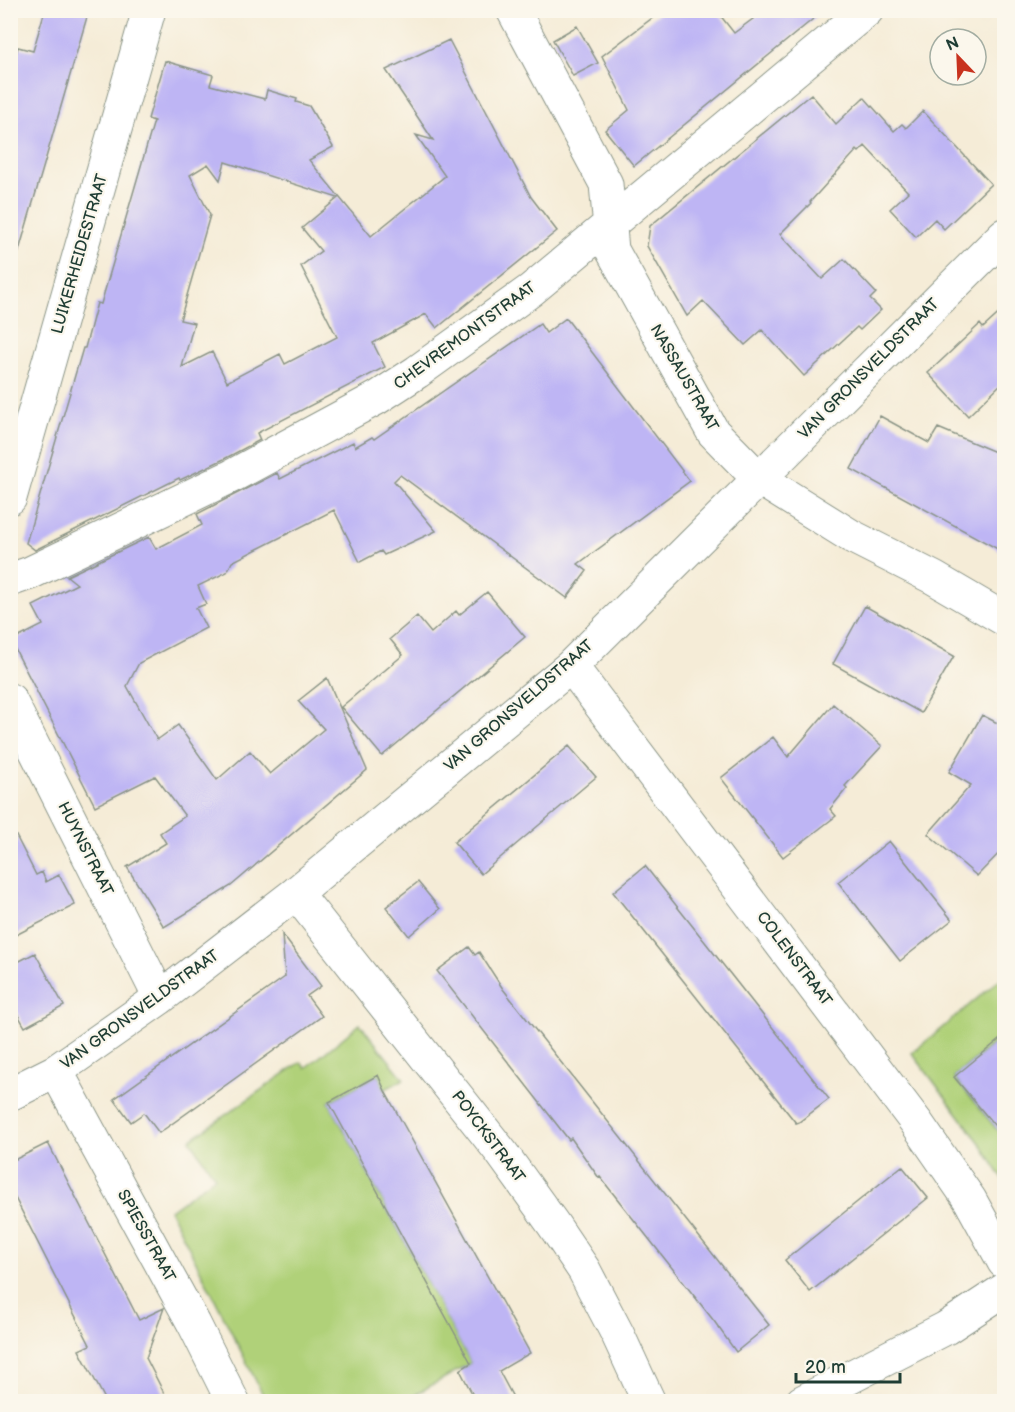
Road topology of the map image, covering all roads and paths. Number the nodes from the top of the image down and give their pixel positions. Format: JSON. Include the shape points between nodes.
{"nodes":[{"id":1,"x":149,"y":10,"type":"edge"},
{"id":2,"x":513,"y":10,"type":"edge"},
{"id":3,"x":867,"y":10,"type":"edge"},
{"id":4,"x":610,"y":222,"type":"junction"},
{"id":5,"x":1005,"y":234,"type":"edge"},
{"id":6,"x":758,"y":478,"type":"junction"},
{"id":7,"x":10,"y":498,"type":"edge"},
{"id":8,"x":10,"y":580,"type":"edge"},
{"id":9,"x":1005,"y":619,"type":"edge"},
{"id":10,"x":571,"y":666,"type":"junction"},
{"id":11,"x":10,"y":700,"type":"edge"},
{"id":12,"x":296,"y":893,"type":"junction"},
{"id":13,"x":160,"y":998,"type":"junction"},
{"id":14,"x":56,"y":1071,"type":"junction"},
{"id":15,"x":10,"y":1094,"type":"edge"},
{"id":16,"x":1005,"y":1262,"type":"edge"},
{"id":17,"x":1005,"y":1290,"type":"edge"},
{"id":18,"x":233,"y":1401,"type":"edge"},
{"id":19,"x":649,"y":1401,"type":"edge"},
{"id":20,"x":802,"y":1401,"type":"edge"}],
"edges":[{"from":1,"to":7,"type":"street","name":"LUIKERHEIDESTRAAT"},
{"from":2,"to":4,"type":"street","name":"NASSAUSTRAAT","via":[[606,184]]},
{"from":3,"to":4,"type":"street","name":"CHEVREMONTSTRAAT"},
{"from":4,"to":6,"type":"street","name":"NASSAUSTRAAT","via":[[612,250],[713,432]]},
{"from":4,"to":8,"type":"street","name":"CHEVREMONTSTRAAT","via":[[531,290],[377,398],[232,476]]},
{"from":5,"to":6,"type":"street","name":"VAN GRONSVELDSTRAAT"},
{"from":6,"to":9,"type":"street","name":"NASSAUSTRAAT","via":[[850,536]]},
{"from":6,"to":10,"type":"street","name":"VAN GRONSVELDSTRAAT"},
{"from":10,"to":12,"type":"street","name":"VAN GRONSVELDSTRAAT"},
{"from":10,"to":16,"type":"street","name":"COLENSTRAAT","via":[[916,1122],[970,1200]]},
{"from":11,"to":13,"type":"street","name":"HUYNSTRAAT"},
{"from":12,"to":13,"type":"street","name":"VAN GRONSVELDSTRAAT"},
{"from":12,"to":19,"type":"street","name":"POYCKSTRAAT","via":[[501,1152],[584,1270]]},
{"from":13,"to":14,"type":"street","name":"VAN GRONSVELDSTRAAT"},
{"from":14,"to":15,"type":"street","name":"VAN GRONSVELDSTRAAT"},
{"from":14,"to":18,"type":"street","name":"SPIESSTRAAT"},
{"from":17,"to":20,"type":"street","via":[[946,1328]]}]}
